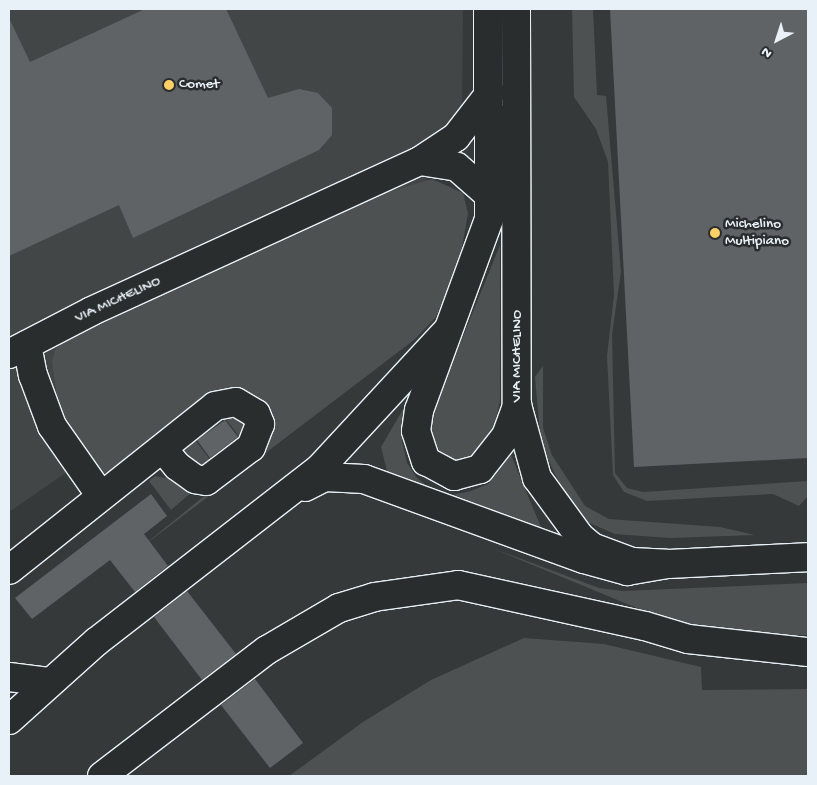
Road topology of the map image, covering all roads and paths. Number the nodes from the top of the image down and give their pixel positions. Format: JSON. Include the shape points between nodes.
{"nodes":[{"id":1,"x":488,"y":9,"type":"edge"},
{"id":2,"x":516,"y":9,"type":"edge"},
{"id":3,"x":490,"y":93,"type":"junction"},
{"id":4,"x":420,"y":161,"type":"junction"},
{"id":5,"x":490,"y":196,"type":"junction"},
{"id":6,"x":446,"y":332,"type":"junction"},
{"id":7,"x":18,"y":350,"type":"edge"},
{"id":8,"x":517,"y":405,"type":"junction"},
{"id":9,"x":164,"y":449,"type":"dead end"},
{"id":10,"x":290,"y":494,"type":"junction"},
{"id":11,"x":101,"y":496,"type":"junction"},
{"id":12,"x":808,"y":556,"type":"edge"},
{"id":13,"x":722,"y":561,"type":"junction"},
{"id":14,"x":667,"y":564,"type":"junction"},
{"id":15,"x":9,"y":570,"type":"edge"},
{"id":16,"x":808,"y":576,"type":"edge"},
{"id":17,"x":808,"y":652,"type":"edge"},
{"id":18,"x":9,"y":677,"type":"edge"},
{"id":19,"x":47,"y":682,"type":"junction"},
{"id":20,"x":9,"y":720,"type":"edge"},
{"id":21,"x":102,"y":776,"type":"edge"}],
"edges":[{"from":1,"to":3,"type":"main road"},
{"from":2,"to":8,"type":"main road","name":"VIA MICHELINO"},
{"from":3,"to":4,"type":"main road","name":"VIA MICHELINO","via":[[456,137]]},
{"from":3,"to":5,"type":"main road"},
{"from":4,"to":5,"type":"main road","via":[[457,167]]},
{"from":4,"to":7,"type":"main road","name":"VIA MICHELINO","via":[[92,311]]},
{"from":5,"to":6,"type":"main road","via":[[486,234]]},
{"from":6,"to":8,"type":"main road","via":[[419,410],[416,431],[426,461],[454,476],[480,469],[506,436]]},
{"from":6,"to":10,"type":"main road","via":[[344,444]]},
{"from":7,"to":11,"type":"main road","via":[[33,375],[52,426]]},
{"from":8,"to":14,"type":"main road","name":"VIA MICHELINO","via":[[537,478],[566,523],[592,547],[607,554]]},
{"from":9,"to":11,"type":"main road"},
{"from":10,"to":14,"type":"main road","via":[[325,477],[364,479],[584,559],[627,571]]},
{"from":10,"to":19,"type":"main road"},
{"from":11,"to":15,"type":"main road"},
{"from":12,"to":13,"type":"main road","name":"VIA MICHELINO"},
{"from":13,"to":14,"type":"main road","name":"VIA MICHELINO"},
{"from":13,"to":16,"type":"main road","via":[[746,578]]},
{"from":17,"to":21,"type":"main road","via":[[688,639],[645,626],[458,585],[374,597],[339,608],[267,650]]},
{"from":18,"to":19,"type":"main road"},
{"from":19,"to":20,"type":"main road"}]}
